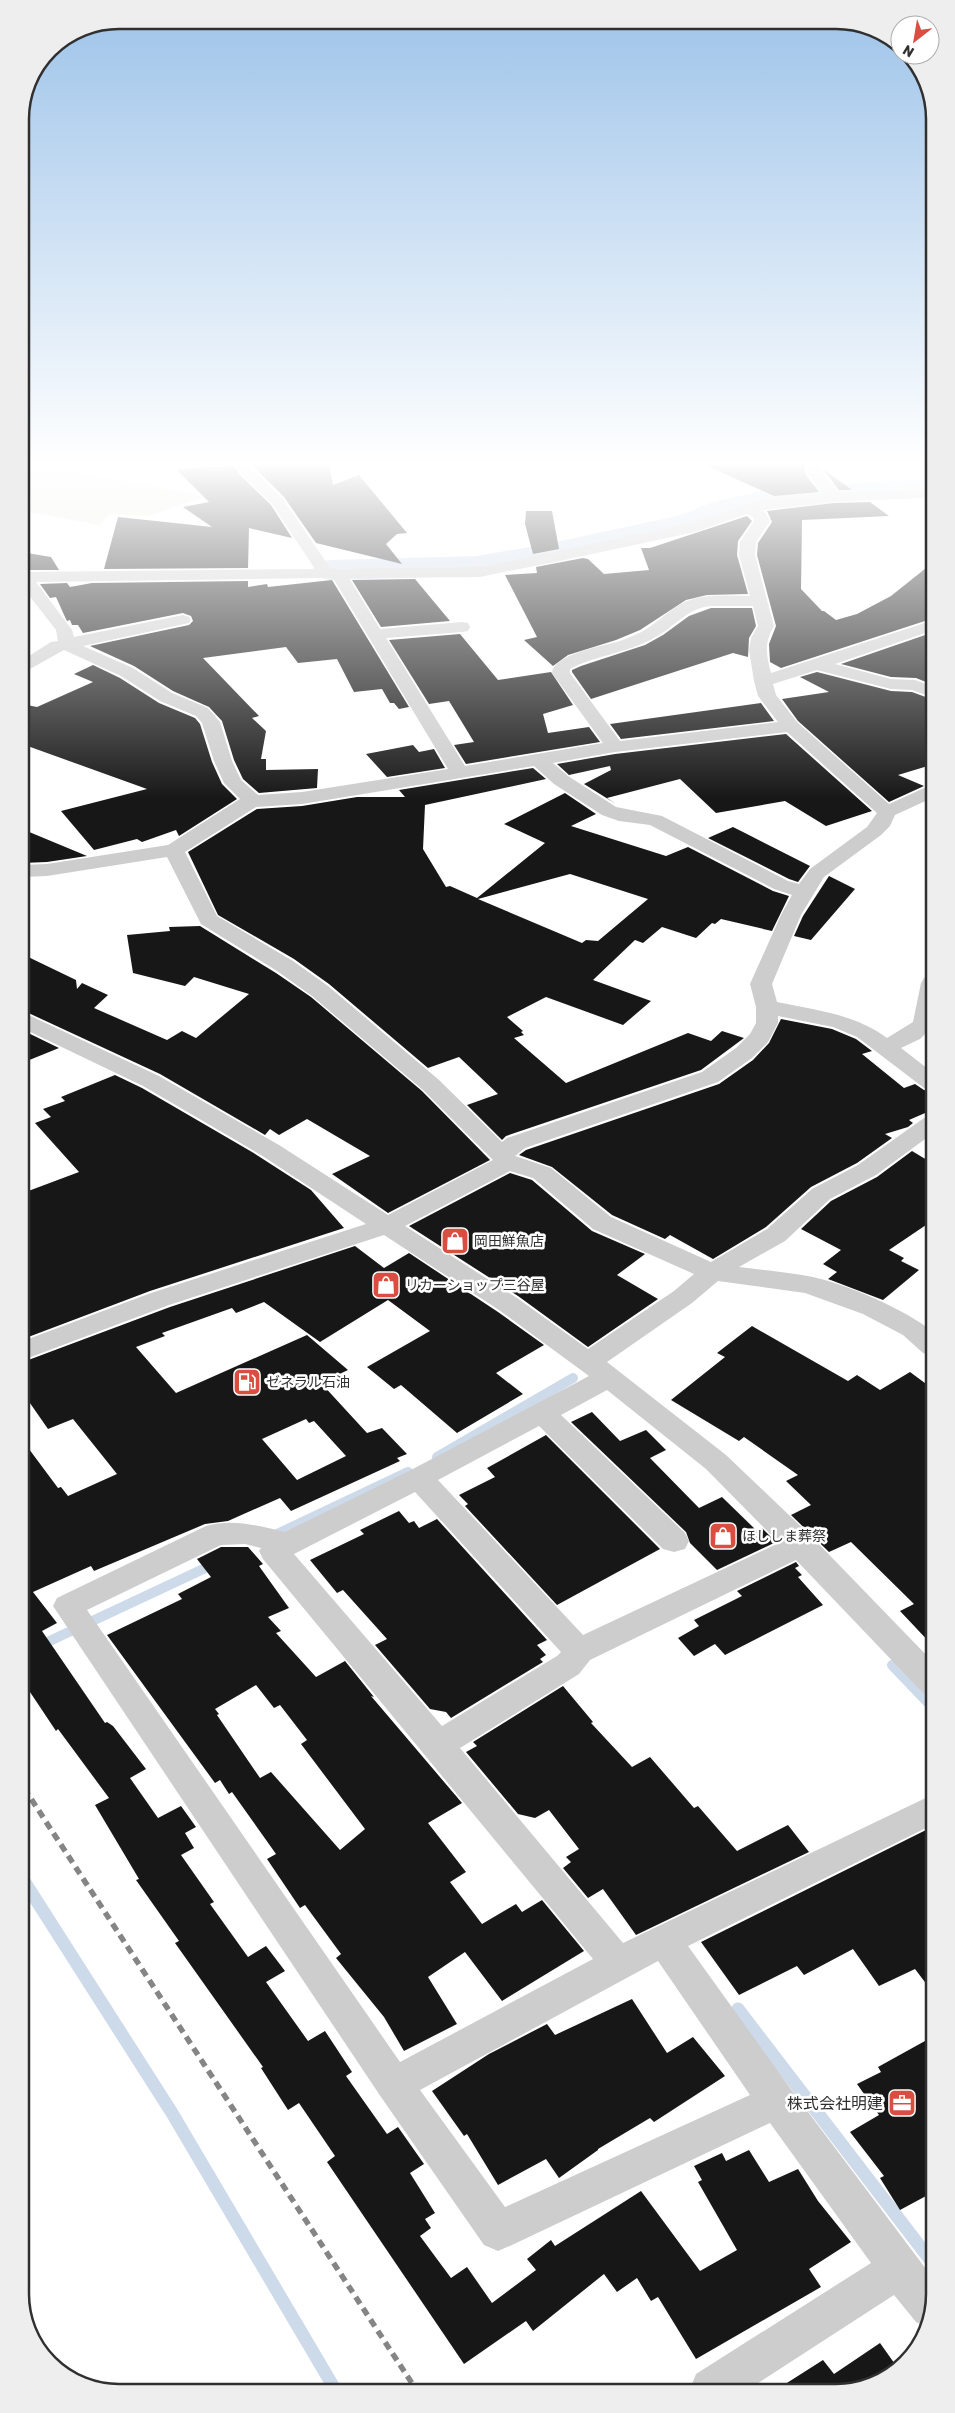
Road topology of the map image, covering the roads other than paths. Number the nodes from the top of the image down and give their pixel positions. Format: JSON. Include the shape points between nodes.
{"nodes":[{"id":1,"x":231,"y":574,"type":"edge"},
{"id":2,"x":330,"y":574,"type":"edge"},
{"id":3,"x":752,"y":574,"type":"edge"},
{"id":4,"x":29,"y":577,"type":"edge"},
{"id":5,"x":29,"y":585,"type":"edge"},
{"id":6,"x":759,"y":602,"type":"junction"},
{"id":7,"x":183,"y":620,"type":"dead end"},
{"id":8,"x":462,"y":627,"type":"dead end"},
{"id":9,"x":926,"y":628,"type":"edge"},
{"id":10,"x":376,"y":634,"type":"junction"},
{"id":11,"x":67,"y":645,"type":"junction"},
{"id":12,"x":29,"y":664,"type":"edge"},
{"id":13,"x":817,"y":665,"type":"junction"},
{"id":14,"x":763,"y":681,"type":"junction"},
{"id":15,"x":926,"y":690,"type":"edge"},
{"id":16,"x":791,"y":726,"type":"junction"},
{"id":17,"x":616,"y":747,"type":"junction"},
{"id":18,"x":539,"y":760,"type":"junction"},
{"id":19,"x":459,"y":772,"type":"junction"},
{"id":20,"x":926,"y":794,"type":"edge"},
{"id":21,"x":253,"y":801,"type":"junction"},
{"id":22,"x":886,"y":812,"type":"junction"},
{"id":23,"x":174,"y":850,"type":"junction"},
{"id":24,"x":29,"y":871,"type":"edge"},
{"id":25,"x":804,"y":892,"type":"junction"},
{"id":26,"x":767,"y":1007,"type":"junction"},
{"id":27,"x":926,"y":1009,"type":"edge"},
{"id":28,"x":29,"y":1022,"type":"edge"},
{"id":29,"x":885,"y":1047,"type":"junction"},
{"id":30,"x":926,"y":1078,"type":"edge"},
{"id":31,"x":926,"y":1127,"type":"edge"},
{"id":32,"x":505,"y":1159,"type":"junction"},
{"id":33,"x":388,"y":1225,"type":"junction"},
{"id":34,"x":712,"y":1272,"type":"junction"},
{"id":35,"x":926,"y":1342,"type":"edge"},
{"id":36,"x":29,"y":1349,"type":"edge"},
{"id":37,"x":598,"y":1370,"type":"junction"},
{"id":38,"x":542,"y":1413,"type":"junction"},
{"id":39,"x":419,"y":1478,"type":"junction"},
{"id":40,"x":272,"y":1540,"type":"junction"},
{"id":41,"x":674,"y":1542,"type":"dead end"},
{"id":42,"x":800,"y":1545,"type":"junction"},
{"id":43,"x":579,"y":1652,"type":"junction"},
{"id":44,"x":926,"y":1675,"type":"edge"},
{"id":45,"x":438,"y":1745,"type":"junction"},
{"id":46,"x":926,"y":1812,"type":"edge"},
{"id":47,"x":664,"y":1941,"type":"junction"},
{"id":48,"x":618,"y":1963,"type":"junction"},
{"id":49,"x":394,"y":2085,"type":"junction"},
{"id":50,"x":777,"y":2101,"type":"junction"},
{"id":51,"x":899,"y":2268,"type":"junction"},
{"id":52,"x":925,"y":2302,"type":"edge"},
{"id":53,"x":719,"y":2384,"type":"edge"}],
"edges":[{"from":1,"to":4,"type":"street"},
{"from":2,"to":10,"type":"street"},
{"from":3,"to":6,"type":"street"},
{"from":5,"to":11,"type":"street","via":[[64,630]]},
{"from":6,"to":14,"type":"street","via":[[766,626],[759,638],[758,650]]},
{"from":6,"to":17,"type":"street","via":[[687,606],[649,635],[562,667],[561,673]]},
{"from":7,"to":11,"type":"street"},
{"from":8,"to":10,"type":"street"},
{"from":9,"to":13,"type":"street"},
{"from":10,"to":19,"type":"street"},
{"from":11,"to":12,"type":"street","via":[[57,646]]},
{"from":11,"to":21,"type":"street","via":[[127,672],[166,697],[202,712],[211,722],[233,782]]},
{"from":13,"to":14,"type":"street"},
{"from":13,"to":15,"type":"street"},
{"from":14,"to":16,"type":"street","via":[[767,696]]},
{"from":16,"to":17,"type":"street"},
{"from":16,"to":22,"type":"street"},
{"from":17,"to":18,"type":"street"},
{"from":18,"to":19,"type":"street"},
{"from":18,"to":25,"type":"street","via":[[561,780],[609,811],[655,820],[781,885]]},
{"from":19,"to":21,"type":"street","via":[[302,798]]},
{"from":20,"to":22,"type":"street"},
{"from":21,"to":23,"type":"street"},
{"from":22,"to":25,"type":"street","via":[[883,822],[874,831],[817,873]]},
{"from":23,"to":24,"type":"street"},
{"from":23,"to":32,"type":"street","via":[[208,920],[320,991],[431,1085]]},
{"from":25,"to":26,"type":"street","via":[[761,984]]},
{"from":26,"to":29,"type":"street","via":[[839,1022],[864,1032]]},
{"from":26,"to":32,"type":"street","via":[[768,1023],[760,1037],[710,1077],[516,1143]]},
{"from":27,"to":29,"type":"street","via":[[924,1022],[910,1035]]},
{"from":28,"to":33,"type":"street","via":[[151,1082],[270,1150]]},
{"from":29,"to":30,"type":"street"},
{"from":31,"to":34,"type":"street","via":[[867,1170],[820,1194],[776,1235]]},
{"from":32,"to":33,"type":"street"},
{"from":32,"to":34,"type":"street","via":[[542,1173],[602,1223]]},
{"from":33,"to":36,"type":"street","via":[[160,1299]]},
{"from":33,"to":37,"type":"street","via":[[508,1304]]},
{"from":34,"to":35,"type":"street","via":[[809,1285],[872,1308],[912,1330]]},
{"from":34,"to":37,"type":"street"},
{"from":37,"to":38,"type":"street"},
{"from":37,"to":42,"type":"street","via":[[716,1462]]},
{"from":38,"to":39,"type":"street"},
{"from":38,"to":41,"type":"street"},
{"from":39,"to":40,"type":"street"},
{"from":39,"to":43,"type":"street"},
{"from":40,"to":45,"type":"street","via":[[274,1550]]},
{"from":40,"to":49,"type":"street","via":[[217,1534],[68,1606]]},
{"from":42,"to":43,"type":"street"},
{"from":42,"to":44,"type":"street"},
{"from":43,"to":45,"type":"street","via":[[568,1665]]},
{"from":45,"to":48,"type":"street"},
{"from":46,"to":47,"type":"street"},
{"from":47,"to":48,"type":"street"},
{"from":47,"to":50,"type":"street"},
{"from":48,"to":49,"type":"street"},
{"from":49,"to":50,"type":"street","via":[[498,2231]]},
{"from":50,"to":51,"type":"street"},
{"from":51,"to":52,"type":"street"},
{"from":51,"to":53,"type":"street"}]}
